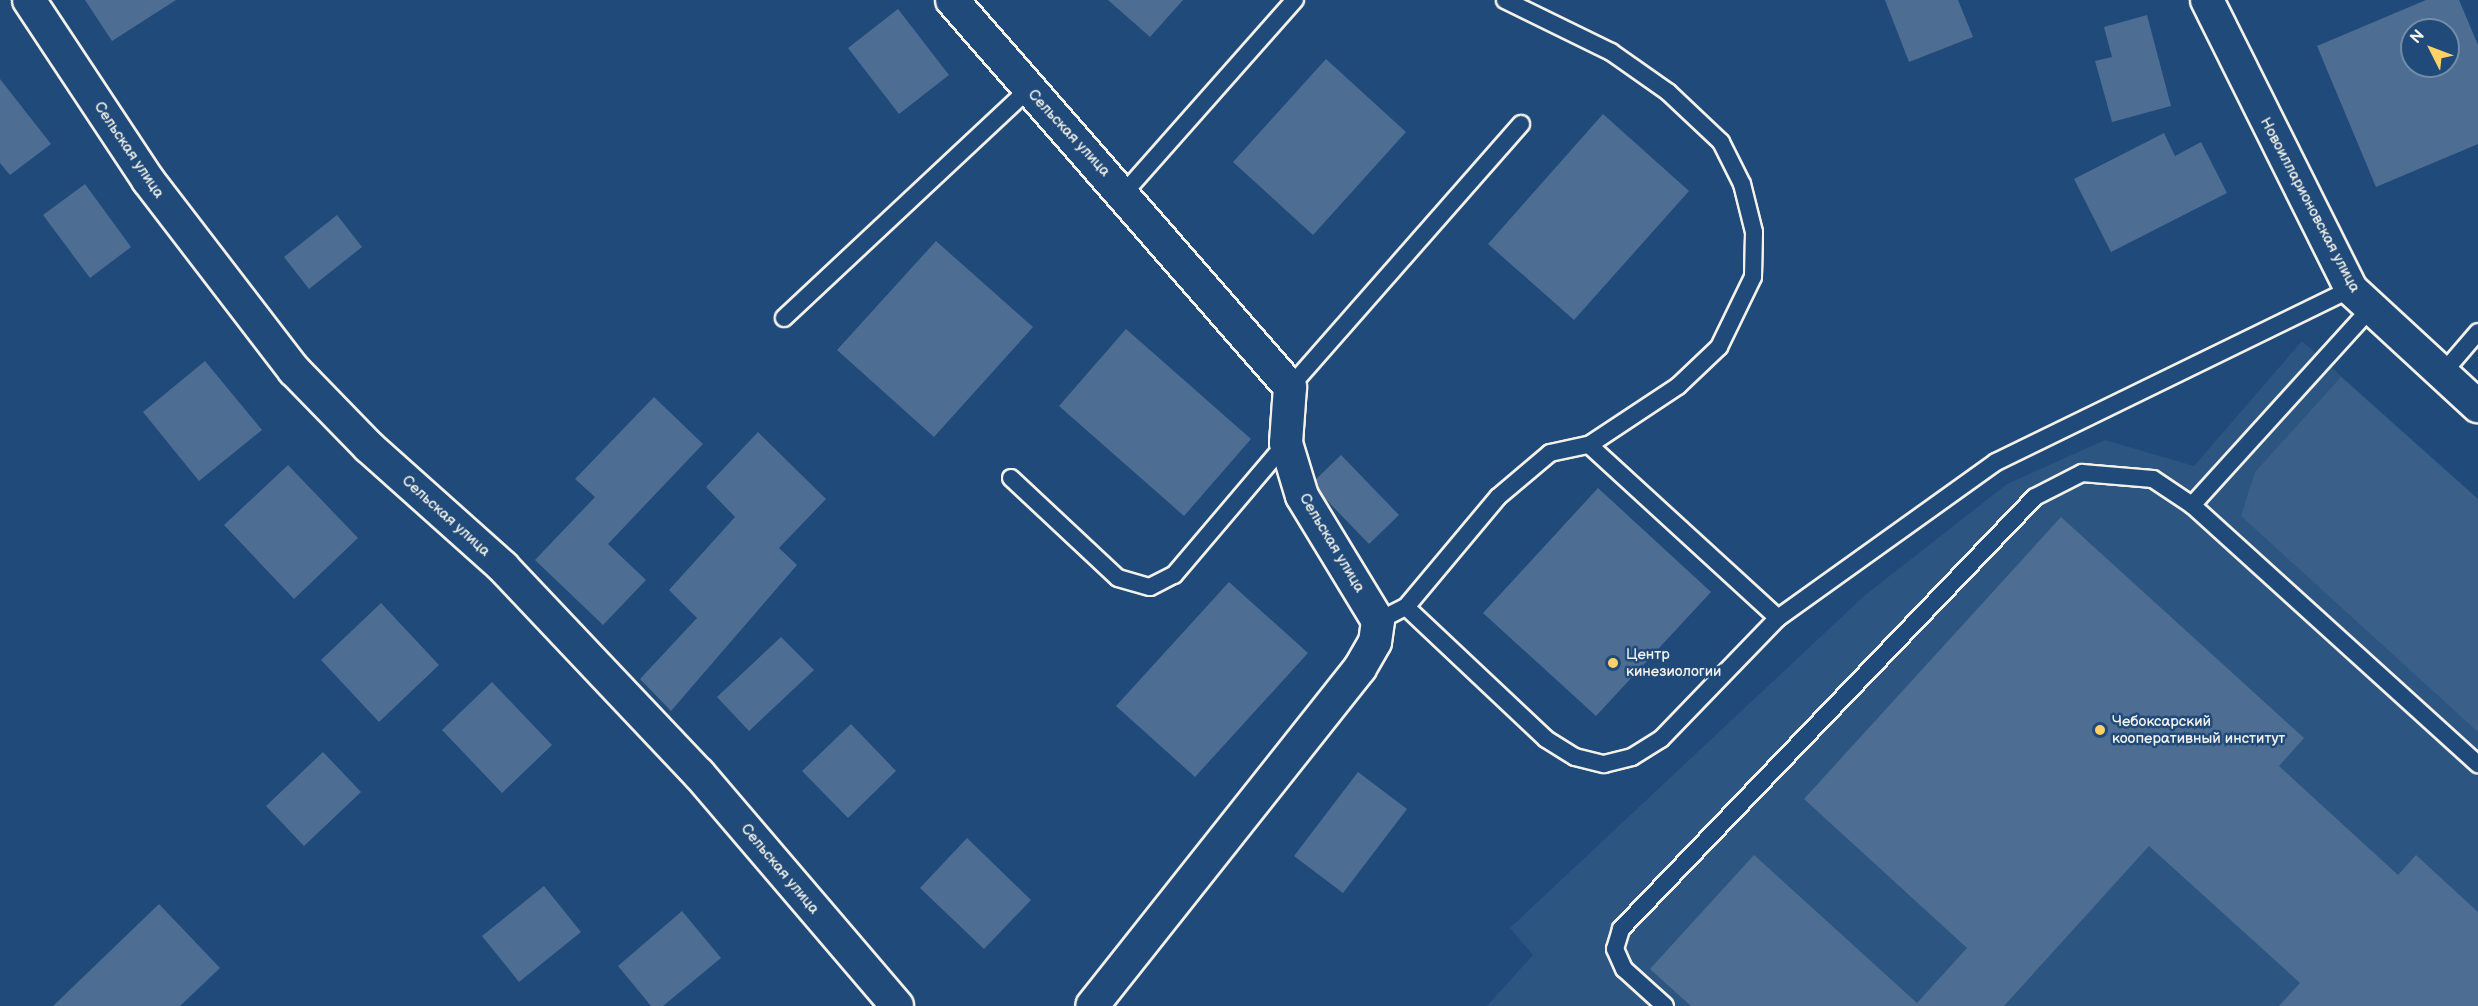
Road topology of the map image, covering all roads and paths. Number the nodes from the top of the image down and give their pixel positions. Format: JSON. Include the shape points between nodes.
{"nodes":[{"id":1,"x":29,"y":0,"type":"edge"},
{"id":2,"x":952,"y":0,"type":"edge"},
{"id":3,"x":1295,"y":0,"type":"edge"},
{"id":4,"x":1505,"y":0,"type":"edge"},
{"id":5,"x":2207,"y":0,"type":"edge"},
{"id":6,"x":1029,"y":89,"type":"junction"},
{"id":7,"x":1521,"y":124,"type":"dead end"},
{"id":8,"x":1124,"y":193,"type":"junction"},
{"id":9,"x":2361,"y":299,"type":"junction"},
{"id":10,"x":784,"y":318,"type":"dead end"},
{"id":11,"x":2478,"y":332,"type":"edge"},
{"id":12,"x":2442,"y":374,"type":"junction"},
{"id":13,"x":1290,"y":387,"type":"junction"},
{"id":14,"x":2478,"y":406,"type":"edge"},
{"id":15,"x":1286,"y":443,"type":"junction"},
{"id":16,"x":1589,"y":445,"type":"junction"},
{"id":17,"x":1011,"y":478,"type":"dead end"},
{"id":18,"x":2192,"y":505,"type":"junction"},
{"id":19,"x":1406,"y":607,"type":"junction"},
{"id":20,"x":1778,"y":618,"type":"junction"},
{"id":21,"x":1378,"y":621,"type":"junction"},
{"id":22,"x":2478,"y":764,"type":"edge"},
{"id":23,"x":897,"y":1006,"type":"edge"},
{"id":24,"x":1092,"y":1006,"type":"edge"},
{"id":25,"x":1665,"y":1006,"type":"edge"}],
"edges":[{"from":1,"to":23,"type":"street","name":"Сельская улица","via":[[148,180],[294,370],[369,447],[503,567],[699,774]]},
{"from":2,"to":6,"type":"street","name":"Сельская улица"},
{"from":3,"to":8,"type":"lane"},
{"from":4,"to":16,"type":"lane","via":[[1611,52],[1668,92],[1721,142],[1742,184],[1754,232],[1753,277],[1739,316],[1719,347],[1678,386]]},
{"from":5,"to":9,"type":"street","name":"Новоилларионовская улица"},
{"from":6,"to":8,"type":"street","name":"Сельская улица"},
{"from":6,"to":10,"type":"lane"},
{"from":7,"to":13,"type":"lane"},
{"from":8,"to":13,"type":"street","name":"Сельская улица"},
{"from":9,"to":12,"type":"street","name":"Новоилларионовская улица"},
{"from":9,"to":18,"type":"lane"},
{"from":9,"to":20,"type":"lane","via":[[1996,462]]},
{"from":11,"to":12,"type":"lane"},
{"from":12,"to":14,"type":"street","name":"Новоилларионовская улица"},
{"from":13,"to":15,"type":"street","name":"Сельская улица"},
{"from":15,"to":17,"type":"lane","via":[[1174,575],[1150,587],[1118,578]]},
{"from":15,"to":21,"type":"street","name":"Сельская улица","via":[[1302,496]]},
{"from":16,"to":19,"type":"lane","via":[[1550,453],[1498,496]]},
{"from":16,"to":20,"type":"lane"},
{"from":18,"to":22,"type":"lane"},
{"from":18,"to":25,"type":"lane","via":[[2153,479],[2082,473],[2035,497],[1621,929],[1615,949],[1624,969]]},
{"from":19,"to":20,"type":"lane","via":[[1546,739],[1575,756],[1605,764],[1632,757],[1661,739]]},
{"from":19,"to":21,"type":"lane"},
{"from":21,"to":24,"type":"street","via":[[1375,642],[1360,668]]}]}
